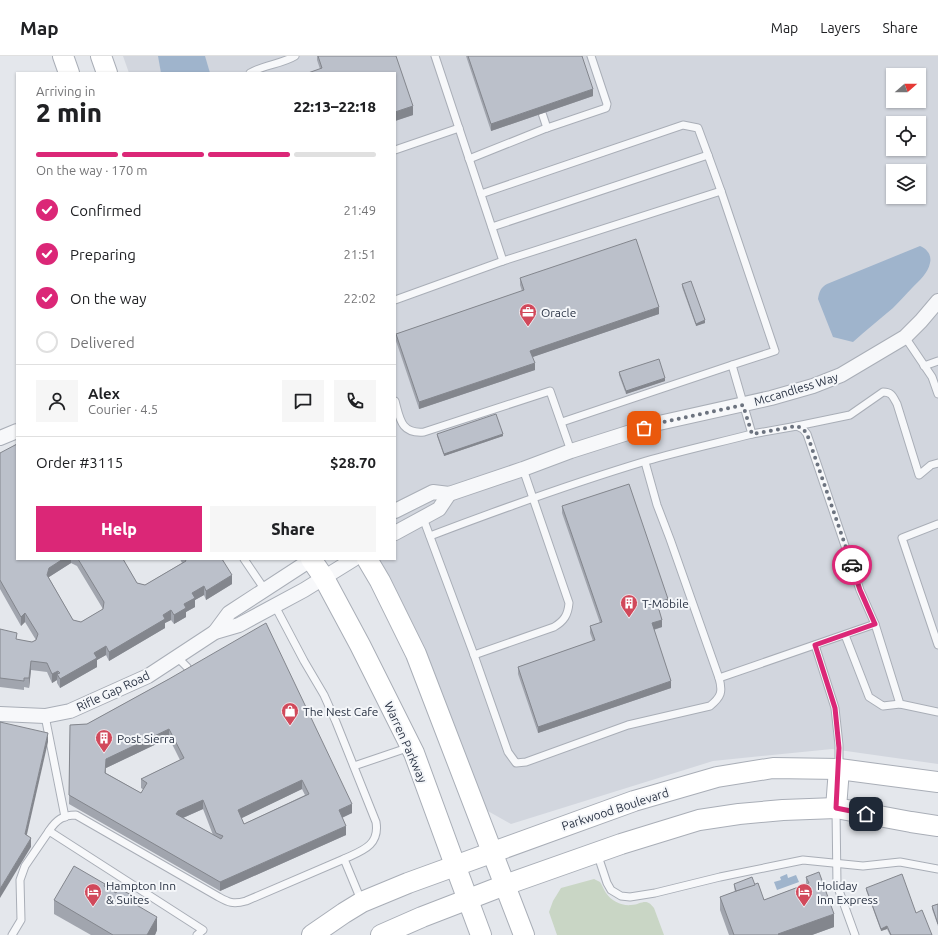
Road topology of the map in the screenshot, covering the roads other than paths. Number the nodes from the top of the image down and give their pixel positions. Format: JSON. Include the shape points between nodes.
{"nodes":[{"id":1,"x":63,"y":56,"type":"edge"},
{"id":2,"x":101,"y":56,"type":"edge"},
{"id":3,"x":296,"y":56,"type":"edge"},
{"id":4,"x":435,"y":56,"type":"edge"},
{"id":5,"x":591,"y":56,"type":"edge"},
{"id":6,"x":277,"y":60,"type":"edge"},
{"id":7,"x":69,"y":72,"type":"edge"},
{"id":8,"x":107,"y":72,"type":"edge"},
{"id":9,"x":252,"y":72,"type":"edge"},
{"id":10,"x":542,"y":113,"type":"edge"},
{"id":11,"x":459,"y":128,"type":"junction"},
{"id":12,"x":547,"y":128,"type":"junction"},
{"id":13,"x":396,"y":150,"type":"edge"},
{"id":14,"x":708,"y":155,"type":"junction"},
{"id":15,"x":469,"y":159,"type":"junction"},
{"id":16,"x":721,"y":191,"type":"junction"},
{"id":17,"x":481,"y":194,"type":"junction"},
{"id":18,"x":492,"y":228,"type":"junction"},
{"id":19,"x":503,"y":261,"type":"junction"},
{"id":20,"x":396,"y":300,"type":"edge"},
{"id":21,"x":938,"y":301,"type":"edge"},
{"id":22,"x":904,"y":337,"type":"junction"},
{"id":23,"x":938,"y":361,"type":"edge"},
{"id":24,"x":732,"y":365,"type":"junction"},
{"id":25,"x":924,"y":366,"type":"junction"},
{"id":26,"x":938,"y":394,"type":"edge"},
{"id":27,"x":396,"y":404,"type":"edge"},
{"id":28,"x":743,"y":405,"type":"junction"},
{"id":29,"x":562,"y":422,"type":"junction"},
{"id":30,"x":797,"y":426,"type":"junction"},
{"id":31,"x":16,"y":431,"type":"edge"},
{"id":32,"x":752,"y":434,"type":"junction"},
{"id":33,"x":0,"y":438,"type":"edge"},
{"id":34,"x":571,"y":451,"type":"junction"},
{"id":35,"x":644,"y":462,"type":"junction"},
{"id":36,"x":938,"y":463,"type":"edge"},
{"id":37,"x":523,"y":469,"type":"junction"},
{"id":38,"x":449,"y":494,"type":"junction"},
{"id":39,"x":533,"y":498,"type":"junction"},
{"id":40,"x":396,"y":510,"type":"edge"},
{"id":41,"x":423,"y":518,"type":"junction"},
{"id":42,"x":938,"y":524,"type":"edge"},
{"id":43,"x":396,"y":532,"type":"edge"},
{"id":44,"x":430,"y":536,"type":"junction"},
{"id":45,"x":245,"y":560,"type":"edge"},
{"id":46,"x":310,"y":560,"type":"edge"},
{"id":47,"x":313,"y":560,"type":"edge"},
{"id":48,"x":352,"y":560,"type":"edge"},
{"id":49,"x":368,"y":560,"type":"edge"},
{"id":50,"x":324,"y":578,"type":"junction"},
{"id":51,"x":265,"y":590,"type":"junction"},
{"id":52,"x":275,"y":606,"type":"junction"},
{"id":53,"x":875,"y":624,"type":"junction"},
{"id":54,"x":215,"y":632,"type":"junction"},
{"id":55,"x":845,"y":635,"type":"junction"},
{"id":56,"x":815,"y":645,"type":"junction"},
{"id":57,"x":938,"y":645,"type":"edge"},
{"id":58,"x":474,"y":655,"type":"junction"},
{"id":59,"x":178,"y":657,"type":"junction"},
{"id":60,"x":192,"y":675,"type":"edge"},
{"id":61,"x":719,"y":678,"type":"junction"},
{"id":62,"x":900,"y":704,"type":"junction"},
{"id":63,"x":938,"y":712,"type":"edge"},
{"id":64,"x":0,"y":714,"type":"edge"},
{"id":65,"x":45,"y":716,"type":"junction"},
{"id":66,"x":411,"y":747,"type":"junction"},
{"id":67,"x":354,"y":766,"type":"junction"},
{"id":68,"x":839,"y":769,"type":"junction"},
{"id":69,"x":938,"y":782,"type":"edge"},
{"id":70,"x":836,"y":808,"type":"junction"},
{"id":71,"x":64,"y":817,"type":"junction"},
{"id":72,"x":938,"y":826,"type":"edge"},
{"id":73,"x":49,"y":831,"type":"junction"},
{"id":74,"x":492,"y":852,"type":"junction"},
{"id":75,"x":597,"y":853,"type":"junction"},
{"id":76,"x":344,"y":859,"type":"junction"},
{"id":77,"x":836,"y":863,"type":"junction"},
{"id":78,"x":455,"y":866,"type":"junction"},
{"id":79,"x":938,"y":869,"type":"edge"},
{"id":80,"x":505,"y":885,"type":"junction"},
{"id":81,"x":468,"y":900,"type":"junction"},
{"id":82,"x":362,"y":902,"type":"junction"},
{"id":83,"x":12,"y":935,"type":"edge"},
{"id":84,"x":197,"y":935,"type":"edge"},
{"id":85,"x":312,"y":935,"type":"edge"},
{"id":86,"x":381,"y":935,"type":"edge"},
{"id":87,"x":481,"y":935,"type":"edge"},
{"id":88,"x":524,"y":935,"type":"edge"},
{"id":89,"x":855,"y":935,"type":"edge"}],
"edges":[{"from":1,"to":7,"type":"main road"},
{"from":2,"to":8,"type":"main road"},
{"from":3,"to":6,"type":"lane"},
{"from":4,"to":11,"type":"lane"},
{"from":5,"to":12,"type":"lane","via":[[607,104],[606,108]]},
{"from":6,"to":9,"type":"lane"},
{"from":10,"to":12,"type":"lane"},
{"from":11,"to":13,"type":"lane"},
{"from":11,"to":15,"type":"lane"},
{"from":12,"to":15,"type":"lane"},
{"from":14,"to":16,"type":"lane"},
{"from":14,"to":17,"type":"lane","via":[[698,128],[683,125]]},
{"from":14,"to":18,"type":"lane"},
{"from":15,"to":17,"type":"lane"},
{"from":16,"to":19,"type":"lane"},
{"from":16,"to":24,"type":"lane","via":[[775,350]]},
{"from":17,"to":18,"type":"lane"},
{"from":18,"to":19,"type":"lane"},
{"from":19,"to":20,"type":"lane"},
{"from":21,"to":22,"type":"street","name":"Mccandless Way","via":[[922,321]]},
{"from":22,"to":25,"type":"lane"},
{"from":22,"to":28,"type":"street","name":"Mccandless Way","via":[[841,375],[813,386]]},
{"from":23,"to":25,"type":"lane"},
{"from":24,"to":28,"type":"lane"},
{"from":24,"to":29,"type":"lane"},
{"from":25,"to":26,"type":"lane","via":[[932,377]]},
{"from":27,"to":29,"type":"lane","via":[[402,424],[416,432],[424,432],[550,391]]},
{"from":28,"to":32,"type":"lane"},
{"from":28,"to":34,"type":"street","name":"Mccandless Way","via":[[659,423]]},
{"from":29,"to":34,"type":"lane"},
{"from":30,"to":32,"type":"lane"},
{"from":30,"to":36,"type":"lane","via":[[850,415],[883,392],[888,392],[897,404],[919,475],[931,465]]},
{"from":30,"to":53,"type":"lane","via":[[807,434],[860,590]]},
{"from":31,"to":33,"type":"street"},
{"from":32,"to":35,"type":"lane"},
{"from":34,"to":37,"type":"street","name":"Mccandless Way"},
{"from":35,"to":39,"type":"lane"},
{"from":35,"to":61,"type":"lane"},
{"from":37,"to":38,"type":"street","name":"Mccandless Way"},
{"from":37,"to":39,"type":"lane"},
{"from":38,"to":40,"type":"street","name":"Mccandless Way","via":[[433,492]]},
{"from":38,"to":41,"type":"street","via":[[439,509]]},
{"from":39,"to":44,"type":"lane"},
{"from":39,"to":58,"type":"lane","via":[[569,603],[568,611],[554,627]]},
{"from":41,"to":43,"type":"street"},
{"from":41,"to":44,"type":"lane"},
{"from":42,"to":57,"type":"lane","via":[[902,538]]},
{"from":44,"to":58,"type":"lane"},
{"from":45,"to":51,"type":"lane"},
{"from":46,"to":51,"type":"street","name":"Rifle Gap Road"},
{"from":47,"to":50,"type":"main road","name":"Warren Parkway"},
{"from":48,"to":50,"type":"street","name":"Rifle Gap Road"},
{"from":49,"to":74,"type":"main road","via":[[416,654]]},
{"from":50,"to":52,"type":"street","name":"Rifle Gap Road"},
{"from":50,"to":66,"type":"main road","name":"Warren Parkway"},
{"from":51,"to":54,"type":"street","name":"Rifle Gap Road","via":[[230,613]]},
{"from":52,"to":54,"type":"street","name":"Rifle Gap Road","via":[[238,626]]},
{"from":52,"to":67,"type":"lane","via":[[324,695]]},
{"from":53,"to":55,"type":"lane"},
{"from":53,"to":62,"type":"lane"},
{"from":54,"to":59,"type":"street","name":"Rifle Gap Road"},
{"from":55,"to":56,"type":"lane"},
{"from":55,"to":62,"type":"lane","via":[[869,697],[883,706]]},
{"from":56,"to":61,"type":"lane"},
{"from":56,"to":68,"type":"lane","via":[[835,708]]},
{"from":58,"to":61,"type":"lane","via":[[508,752],[516,763],[526,762],[628,725],[710,706],[720,696],[722,688]]},
{"from":59,"to":60,"type":"lane"},
{"from":59,"to":65,"type":"street","name":"Rifle Gap Road","via":[[148,676],[70,711]]},
{"from":62,"to":63,"type":"lane"},
{"from":64,"to":65,"type":"street","name":"Rifle Gap Road"},
{"from":65,"to":71,"type":"lane"},
{"from":66,"to":67,"type":"lane"},
{"from":66,"to":78,"type":"main road","name":"Warren Parkway"},
{"from":67,"to":76,"type":"lane","via":[[376,822],[376,832],[367,847]]},
{"from":68,"to":69,"type":"main road","name":"Parkwood Boulevard"},
{"from":68,"to":70,"type":"main road"},
{"from":68,"to":74,"type":"main road","name":"Parkwood Boulevard","via":[[773,768],[717,777],[634,801]]},
{"from":70,"to":72,"type":"main road"},
{"from":70,"to":75,"type":"main road","via":[[783,810],[699,820]]},
{"from":70,"to":77,"type":"lane"},
{"from":71,"to":73,"type":"lane","via":[[57,820]]},
{"from":71,"to":76,"type":"lane","via":[[81,817],[217,896],[236,903]]},
{"from":73,"to":83,"type":"lane","via":[[23,865],[20,880],[21,920]]},
{"from":73,"to":84,"type":"lane","via":[[202,930]]},
{"from":74,"to":78,"type":"main road","name":"Parkwood Boulevard"},
{"from":74,"to":80,"type":"main road"},
{"from":75,"to":77,"type":"lane","via":[[611,890],[621,896],[630,897],[803,860]]},
{"from":75,"to":80,"type":"main road"},
{"from":76,"to":82,"type":"lane"},
{"from":77,"to":79,"type":"lane","via":[[863,866],[900,862]]},
{"from":77,"to":89,"type":"lane","via":[[837,885]]},
{"from":78,"to":81,"type":"main road","name":"Warren Parkway"},
{"from":78,"to":82,"type":"main road","name":"Parkwood Boulevard"},
{"from":80,"to":81,"type":"main road"},
{"from":80,"to":88,"type":"main road"},
{"from":81,"to":86,"type":"main road"},
{"from":81,"to":87,"type":"main road","name":"Warren Parkway"},
{"from":82,"to":85,"type":"main road","name":"Parkwood Boulevard"}]}
